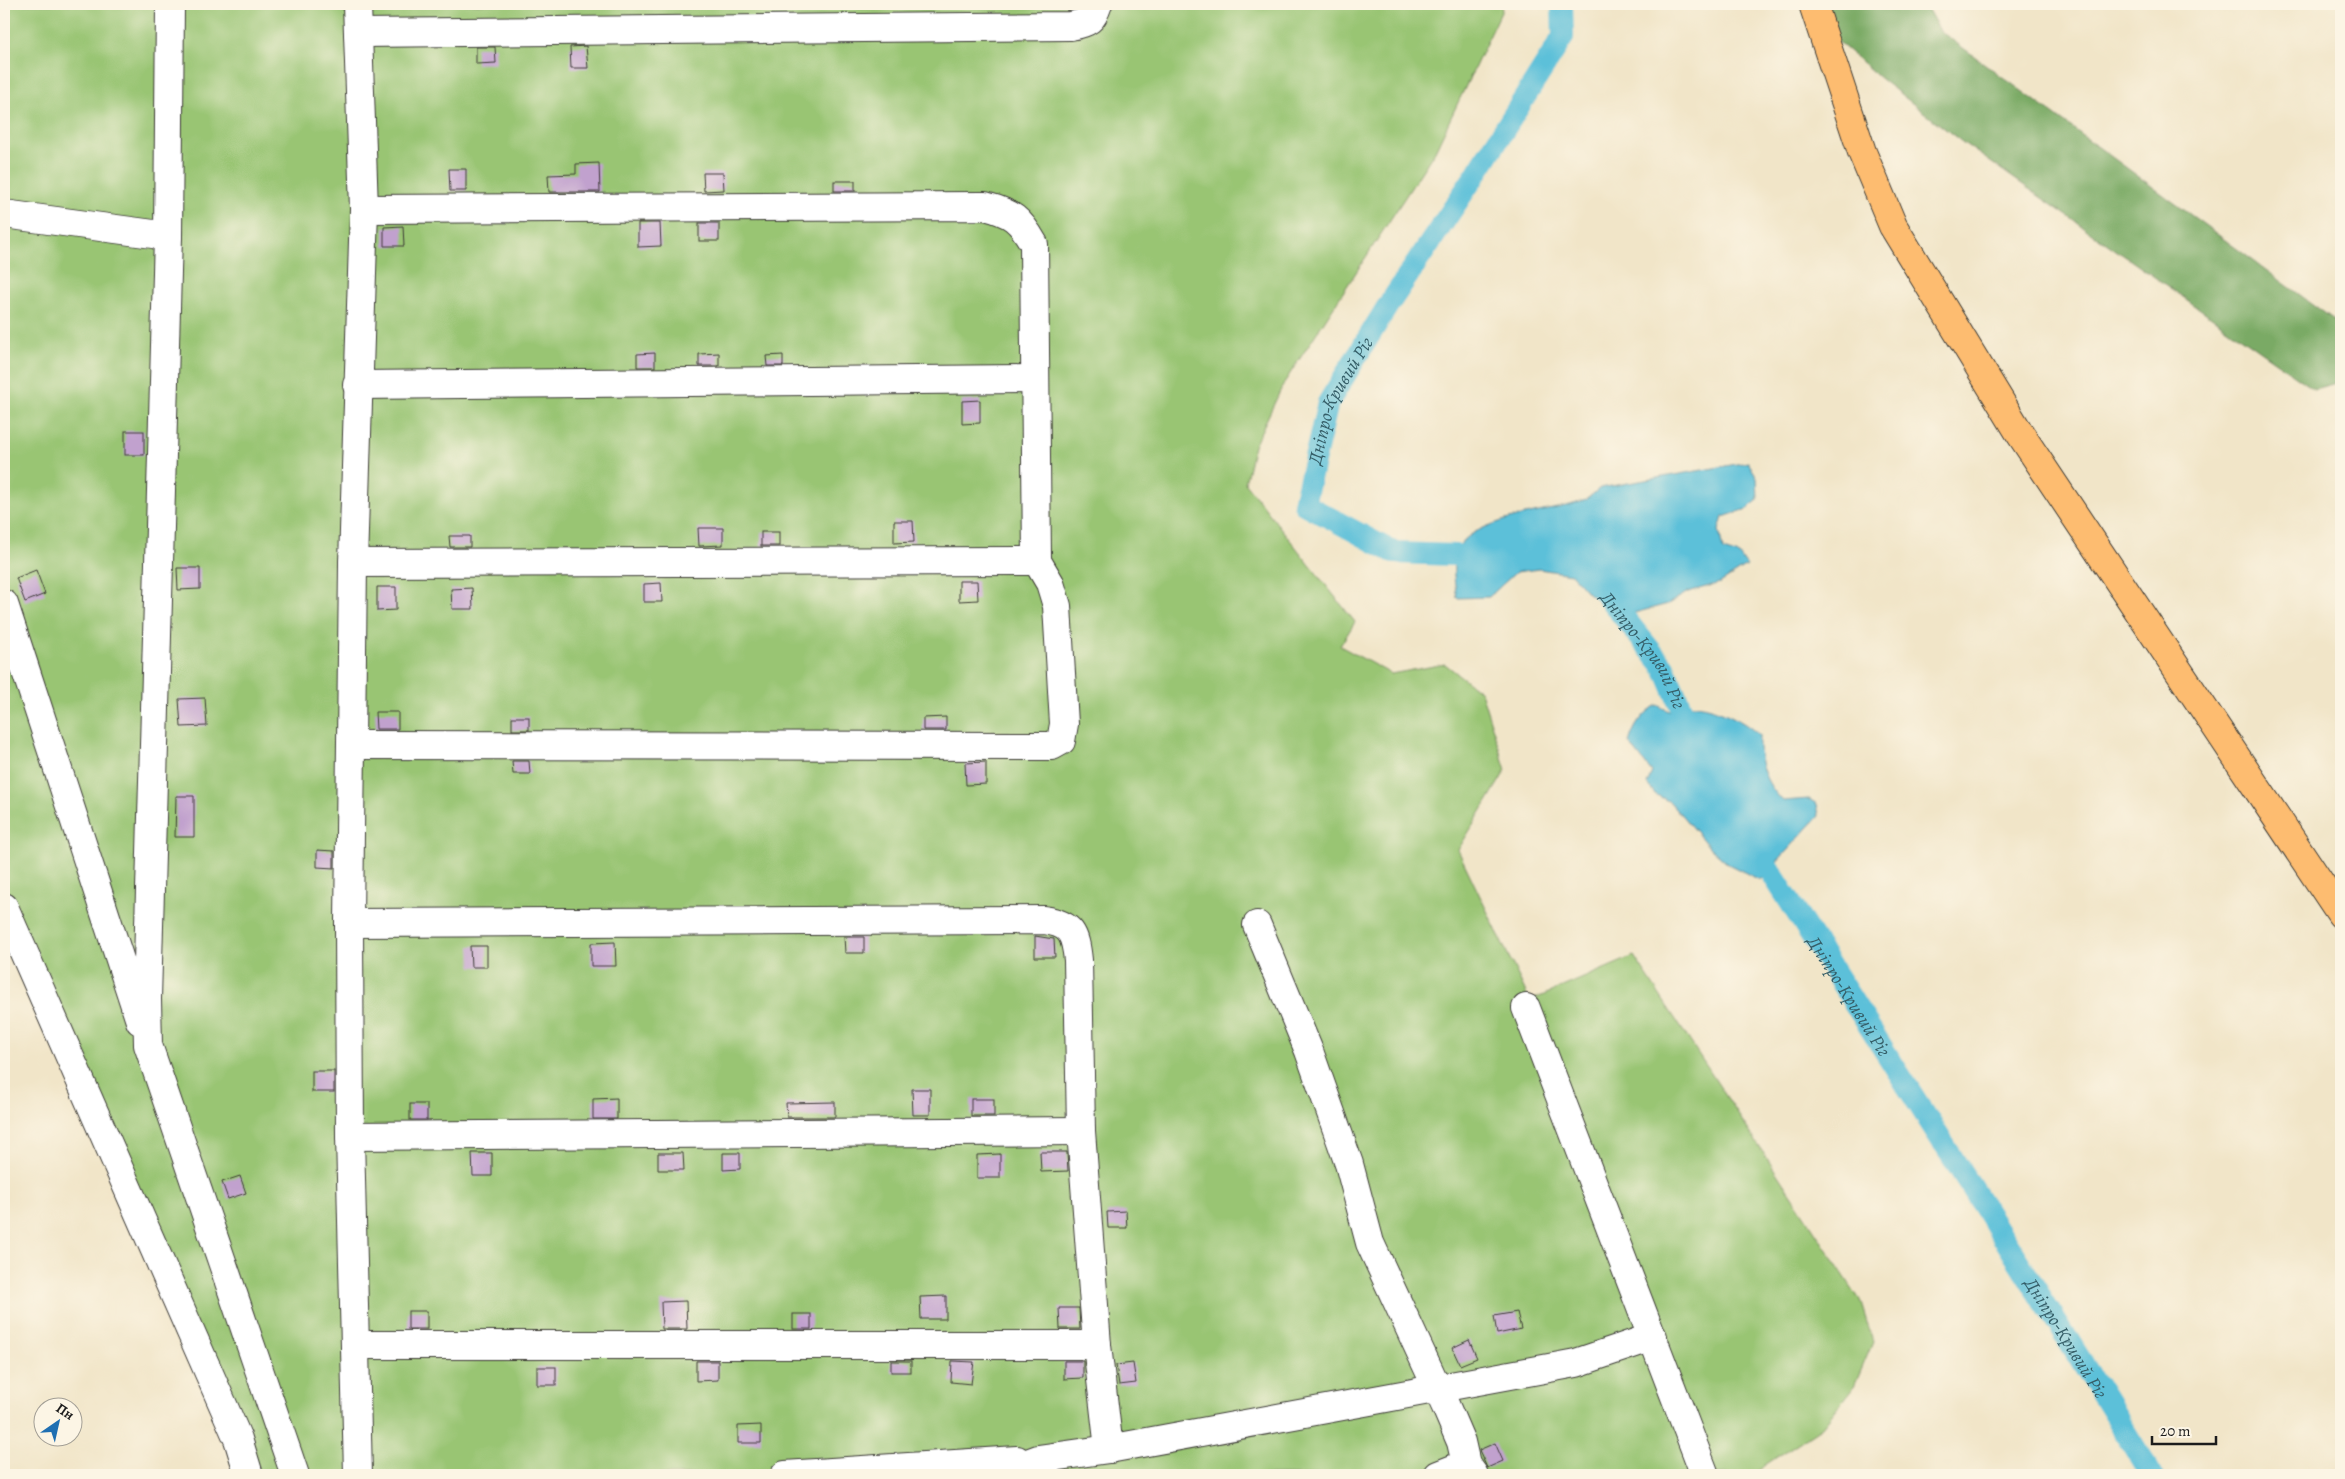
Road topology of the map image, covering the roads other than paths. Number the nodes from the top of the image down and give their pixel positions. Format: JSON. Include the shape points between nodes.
{"nodes":[{"id":1,"x":170,"y":4,"type":"edge"},
{"id":2,"x":357,"y":4,"type":"edge"},
{"id":3,"x":1098,"y":4,"type":"edge"},
{"id":4,"x":1813,"y":4,"type":"edge"},
{"id":5,"x":358,"y":33,"type":"junction"},
{"id":6,"x":364,"y":209,"type":"junction"},
{"id":7,"x":4,"y":214,"type":"edge"},
{"id":8,"x":168,"y":236,"type":"junction"},
{"id":9,"x":1036,"y":379,"type":"junction"},
{"id":10,"x":357,"y":385,"type":"junction"},
{"id":11,"x":1037,"y":561,"type":"junction"},
{"id":12,"x":353,"y":564,"type":"junction"},
{"id":13,"x":4,"y":604,"type":"edge"},
{"id":14,"x":351,"y":745,"type":"junction"},
{"id":15,"x":4,"y":907,"type":"edge"},
{"id":16,"x":2341,"y":914,"type":"edge"},
{"id":17,"x":349,"y":923,"type":"junction"},
{"id":18,"x":1257,"y":925,"type":"dead end"},
{"id":19,"x":1526,"y":1008,"type":"dead end"},
{"id":20,"x":148,"y":1045,"type":"junction"},
{"id":21,"x":1081,"y":1131,"type":"junction"},
{"id":22,"x":350,"y":1136,"type":"junction"},
{"id":23,"x":1654,"y":1337,"type":"junction"},
{"id":24,"x":355,"y":1345,"type":"junction"},
{"id":25,"x":1097,"y":1345,"type":"junction"},
{"id":26,"x":1438,"y":1389,"type":"junction"},
{"id":27,"x":1109,"y":1449,"type":"junction"},
{"id":28,"x":1038,"y":1459,"type":"junction"},
{"id":29,"x":1470,"y":1470,"type":"edge"},
{"id":30,"x":249,"y":1475,"type":"edge"},
{"id":31,"x":295,"y":1475,"type":"edge"},
{"id":32,"x":358,"y":1475,"type":"edge"},
{"id":33,"x":785,"y":1475,"type":"edge"},
{"id":34,"x":995,"y":1475,"type":"edge"},
{"id":35,"x":1438,"y":1475,"type":"edge"},
{"id":36,"x":1705,"y":1475,"type":"edge"}],
"edges":[{"from":1,"to":8,"type":"street"},
{"from":2,"to":5,"type":"street"},
{"from":3,"to":5,"type":"street","via":[[1088,22],[1071,26]]},
{"from":4,"to":16,"type":"main road","via":[[1862,152],[1893,226],[2019,432]]},
{"from":5,"to":6,"type":"street"},
{"from":6,"to":9,"type":"street","via":[[985,206],[1007,212],[1024,225],[1034,244]]},
{"from":6,"to":10,"type":"street"},
{"from":7,"to":8,"type":"street"},
{"from":8,"to":20,"type":"street"},
{"from":9,"to":10,"type":"street"},
{"from":9,"to":11,"type":"street"},
{"from":10,"to":12,"type":"street"},
{"from":11,"to":12,"type":"street"},
{"from":11,"to":14,"type":"street","via":[[1050,583],[1057,606],[1064,724],[1061,741],[1052,746]]},
{"from":12,"to":14,"type":"street"},
{"from":13,"to":20,"type":"street"},
{"from":14,"to":17,"type":"street"},
{"from":15,"to":30,"type":"street","via":[[238,1439]]},
{"from":17,"to":21,"type":"street","via":[[1057,922],[1070,930],[1076,942]]},
{"from":17,"to":22,"type":"street"},
{"from":18,"to":26,"type":"street","via":[[1310,1051],[1349,1164],[1370,1244]]},
{"from":19,"to":23,"type":"street"},
{"from":20,"to":31,"type":"street"},
{"from":21,"to":22,"type":"street"},
{"from":21,"to":25,"type":"street"},
{"from":22,"to":24,"type":"street"},
{"from":23,"to":26,"type":"street","via":[[1576,1362]]},
{"from":23,"to":36,"type":"street"},
{"from":24,"to":25,"type":"street"},
{"from":24,"to":32,"type":"street"},
{"from":25,"to":27,"type":"street"},
{"from":26,"to":27,"type":"street"},
{"from":26,"to":29,"type":"street"},
{"from":27,"to":28,"type":"street"},
{"from":28,"to":33,"type":"street"},
{"from":28,"to":34,"type":"street"},
{"from":29,"to":35,"type":"street"}]}
